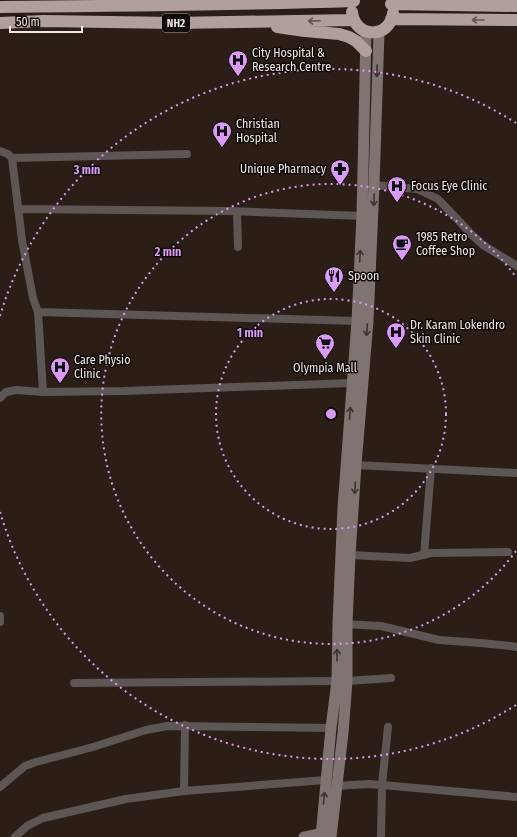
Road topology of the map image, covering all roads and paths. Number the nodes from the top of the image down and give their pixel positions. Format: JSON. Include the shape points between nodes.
{"nodes":[{"id":1,"x":312,"y":1,"type":"edge"},
{"id":2,"x":355,"y":1,"type":"edge"},
{"id":3,"x":255,"y":2,"type":"edge"},
{"id":4,"x":390,"y":2,"type":"edge"},
{"id":5,"x":414,"y":2,"type":"edge"},
{"id":6,"x":512,"y":4,"type":"edge"},
{"id":7,"x":0,"y":6,"type":"edge"},
{"id":8,"x":391,"y":19,"type":"junction"},
{"id":9,"x":353,"y":20,"type":"junction"},
{"id":10,"x":517,"y":20,"type":"edge"},
{"id":11,"x":256,"y":22,"type":"junction"},
{"id":12,"x":0,"y":23,"type":"edge"},
{"id":13,"x":372,"y":32,"type":"junction"},
{"id":14,"x":366,"y":51,"type":"junction"},
{"id":15,"x":0,"y":152,"type":"edge"},
{"id":16,"x":187,"y":154,"type":"dead end"},
{"id":17,"x":12,"y":158,"type":"junction"},
{"id":18,"x":374,"y":185,"type":"junction"},
{"id":19,"x":18,"y":209,"type":"junction"},
{"id":20,"x":237,"y":212,"type":"junction"},
{"id":21,"x":362,"y":216,"type":"junction"},
{"id":22,"x":238,"y":247,"type":"dead end"},
{"id":23,"x":517,"y":266,"type":"edge"},
{"id":24,"x":38,"y":312,"type":"junction"},
{"id":25,"x":357,"y":321,"type":"junction"},
{"id":26,"x":352,"y":383,"type":"junction"},
{"id":27,"x":43,"y":392,"type":"junction"},
{"id":28,"x":0,"y":398,"type":"edge"},
{"id":29,"x":354,"y":433,"type":"junction"},
{"id":30,"x":356,"y":465,"type":"junction"},
{"id":31,"x":431,"y":468,"type":"junction"},
{"id":32,"x":517,"y":473,"type":"edge"},
{"id":33,"x":508,"y":552,"type":"dead end"},
{"id":34,"x":350,"y":555,"type":"junction"},
{"id":35,"x":424,"y":555,"type":"junction"},
{"id":36,"x":0,"y":616,"type":"edge"},
{"id":37,"x":0,"y":622,"type":"edge"},
{"id":38,"x":343,"y":624,"type":"junction"},
{"id":39,"x":517,"y":647,"type":"edge"},
{"id":40,"x":391,"y":678,"type":"dead end"},
{"id":41,"x":342,"y":681,"type":"junction"},
{"id":42,"x":74,"y":683,"type":"dead end"},
{"id":43,"x":185,"y":725,"type":"junction"},
{"id":44,"x":388,"y":727,"type":"dead end"},
{"id":45,"x":331,"y":728,"type":"junction"},
{"id":46,"x":326,"y":780,"type":"junction"},
{"id":47,"x":382,"y":785,"type":"junction"},
{"id":48,"x":336,"y":786,"type":"junction"},
{"id":49,"x":0,"y":787,"type":"edge"},
{"id":50,"x":184,"y":791,"type":"junction"},
{"id":51,"x":517,"y":797,"type":"edge"},
{"id":52,"x":326,"y":835,"type":"edge"},
{"id":53,"x":15,"y":837,"type":"edge"},
{"id":54,"x":304,"y":837,"type":"edge"},
{"id":55,"x":381,"y":837,"type":"edge"}],
"edges":[{"from":1,"to":2,"type":"highway","number":"NH2"},
{"from":1,"to":3,"type":"highway","number":"NH2"},
{"from":2,"to":9,"type":"highway","number":"NH2","via":[[352,7]]},
{"from":3,"to":7,"type":"highway","number":"NH2"},
{"from":4,"to":5,"type":"highway"},
{"from":4,"to":8,"type":"highway","via":[[393,12]]},
{"from":5,"to":6,"type":"highway"},
{"from":10,"to":8,"type":"highway","one_way":true},
{"from":8,"to":13,"type":"highway","via":[[384,29]]},
{"from":9,"to":11,"type":"highway","number":"NH2","one_way":true},
{"from":9,"to":13,"type":"highway","via":[[361,29]]},
{"from":11,"to":12,"type":"highway","number":"NH2"},
{"from":11,"to":14,"type":"highway","via":[[286,29],[339,34],[356,41]]},
{"from":13,"to":14,"type":"main road"},
{"from":13,"to":18,"type":"main road","one_way":true},
{"from":14,"to":21,"type":"main road"},
{"from":15,"to":17,"type":"street"},
{"from":16,"to":17,"type":"street"},
{"from":17,"to":19,"type":"street"},
{"from":18,"to":23,"type":"street","via":[[417,189],[438,199],[483,245]]},
{"from":18,"to":29,"type":"main road","one_way":true,"via":[[368,321]]},
{"from":19,"to":20,"type":"street"},
{"from":19,"to":24,"type":"street","via":[[33,298]]},
{"from":20,"to":21,"type":"street"},
{"from":20,"to":22,"type":"street"},
{"from":25,"to":21,"type":"main road","one_way":true},
{"from":24,"to":25,"type":"street"},
{"from":24,"to":27,"type":"street"},
{"from":25,"to":26,"type":"main road"},
{"from":26,"to":27,"type":"street"},
{"from":29,"to":26,"type":"main road","one_way":true},
{"from":27,"to":28,"type":"street","via":[[16,390],[6,392]]},
{"from":29,"to":30,"type":"main road"},
{"from":29,"to":38,"type":"main road","via":[[343,508]]},
{"from":30,"to":31,"type":"street"},
{"from":30,"to":34,"type":"main road","one_way":true},
{"from":31,"to":32,"type":"street"},
{"from":31,"to":35,"type":"street"},
{"from":33,"to":35,"type":"street"},
{"from":34,"to":35,"type":"street","via":[[410,558]]},
{"from":34,"to":38,"type":"main road"},
{"from":36,"to":37,"type":"street"},
{"from":38,"to":39,"type":"street","via":[[381,626],[439,640]]},
{"from":38,"to":41,"type":"main road"},
{"from":40,"to":41,"type":"street"},
{"from":41,"to":42,"type":"street"},
{"from":41,"to":45,"type":"main road"},
{"from":41,"to":48,"type":"main road","via":[[343,733]]},
{"from":43,"to":45,"type":"street"},
{"from":43,"to":49,"type":"street","via":[[146,730],[36,762],[25,766]]},
{"from":43,"to":50,"type":"street"},
{"from":44,"to":47,"type":"street"},
{"from":45,"to":46,"type":"main road"},
{"from":46,"to":50,"type":"street"},
{"from":52,"to":46,"type":"main road","one_way":true},
{"from":47,"to":48,"type":"street"},
{"from":47,"to":51,"type":"street"},
{"from":47,"to":55,"type":"street"},
{"from":48,"to":52,"type":"main road"},
{"from":50,"to":53,"type":"street","via":[[126,799],[43,818]]},
{"from":52,"to":54,"type":"main road"}]}
